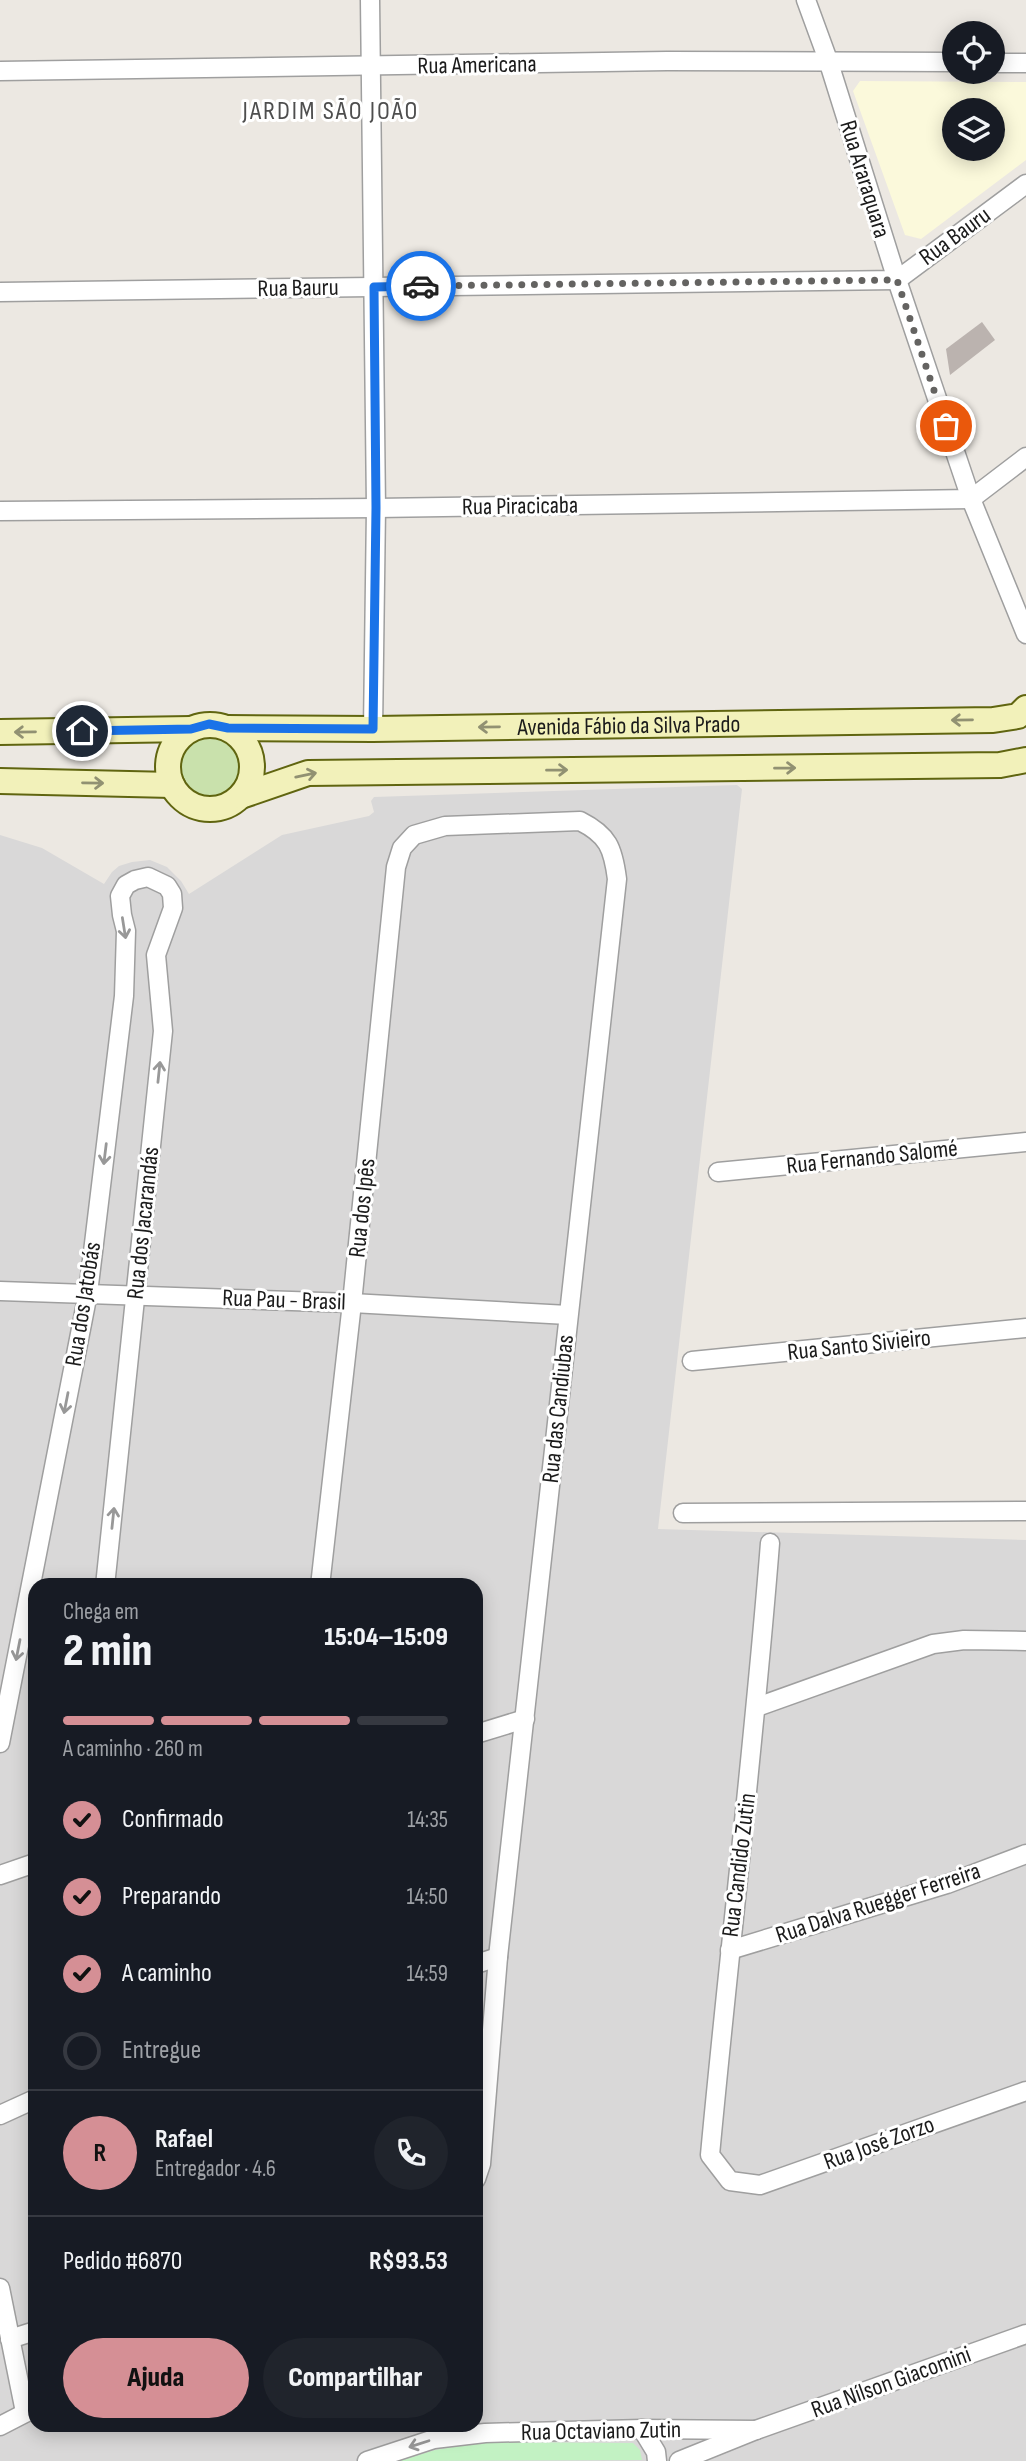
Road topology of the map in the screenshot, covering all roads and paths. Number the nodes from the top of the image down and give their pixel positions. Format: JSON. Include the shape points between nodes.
{"nodes":[{"id":1,"x":370,"y":0,"type":"edge"},
{"id":2,"x":806,"y":0,"type":"edge"},
{"id":3,"x":828,"y":60,"type":"junction"},
{"id":4,"x":942,"y":62,"type":"edge"},
{"id":5,"x":1005,"y":62,"type":"edge"},
{"id":6,"x":1026,"y":63,"type":"edge"},
{"id":7,"x":370,"y":66,"type":"junction"},
{"id":8,"x":0,"y":71,"type":"edge"},
{"id":9,"x":1026,"y":184,"type":"edge"},
{"id":10,"x":897,"y":280,"type":"junction"},
{"id":11,"x":374,"y":287,"type":"junction"},
{"id":12,"x":0,"y":292,"type":"edge"},
{"id":13,"x":1026,"y":457,"type":"edge"},
{"id":14,"x":971,"y":499,"type":"junction"},
{"id":15,"x":376,"y":508,"type":"junction"},
{"id":16,"x":0,"y":511,"type":"edge"},
{"id":17,"x":1026,"y":634,"type":"edge"},
{"id":18,"x":1026,"y":708,"type":"edge"},
{"id":19,"x":228,"y":728,"type":"junction"},
{"id":20,"x":191,"y":729,"type":"junction"},
{"id":21,"x":373,"y":729,"type":"junction"},
{"id":22,"x":0,"y":732,"type":"edge"},
{"id":23,"x":1026,"y":760,"type":"edge"},
{"id":24,"x":0,"y":781,"type":"edge"},
{"id":25,"x":172,"y":785,"type":"junction"},
{"id":26,"x":241,"y":796,"type":"junction"},
{"id":27,"x":414,"y":835,"type":"joint"},
{"id":28,"x":148,"y":877,"type":"joint"},
{"id":29,"x":1026,"y":1142,"type":"edge"},
{"id":30,"x":718,"y":1172,"type":"dead end"},
{"id":31,"x":0,"y":1291,"type":"edge"},
{"id":32,"x":88,"y":1293,"type":"junction"},
{"id":33,"x":136,"y":1295,"type":"junction"},
{"id":34,"x":352,"y":1303,"type":"junction"},
{"id":35,"x":568,"y":1315,"type":"junction"},
{"id":36,"x":1026,"y":1328,"type":"edge"},
{"id":37,"x":692,"y":1361,"type":"dead end"},
{"id":38,"x":1026,"y":1511,"type":"edge"},
{"id":39,"x":683,"y":1513,"type":"dead end"},
{"id":40,"x":770,"y":1543,"type":"dead end"},
{"id":41,"x":32,"y":1578,"type":"edge"},
{"id":42,"x":106,"y":1578,"type":"edge"},
{"id":43,"x":321,"y":1578,"type":"edge"},
{"id":44,"x":28,"y":1600,"type":"edge"},
{"id":45,"x":1026,"y":1641,"type":"edge"},
{"id":46,"x":757,"y":1707,"type":"junction"},
{"id":47,"x":524,"y":1719,"type":"junction"},
{"id":48,"x":483,"y":1732,"type":"edge"},
{"id":49,"x":0,"y":1743,"type":"edge"},
{"id":50,"x":1025,"y":1857,"type":"edge"},
{"id":51,"x":28,"y":1865,"type":"edge"},
{"id":52,"x":0,"y":1875,"type":"edge"},
{"id":53,"x":730,"y":1950,"type":"junction"},
{"id":54,"x":498,"y":1957,"type":"junction"},
{"id":55,"x":483,"y":1962,"type":"edge"},
{"id":56,"x":1026,"y":2091,"type":"edge"},
{"id":57,"x":28,"y":2102,"type":"edge"},
{"id":58,"x":0,"y":2115,"type":"edge"},
{"id":59,"x":483,"y":2140,"type":"edge"},
{"id":60,"x":730,"y":2181,"type":"joint"},
{"id":61,"x":0,"y":2288,"type":"edge"},
{"id":62,"x":28,"y":2333,"type":"edge"},
{"id":63,"x":1026,"y":2334,"type":"edge"},
{"id":64,"x":9,"y":2339,"type":"junction"},
{"id":65,"x":28,"y":2403,"type":"edge"},
{"id":66,"x":28,"y":2411,"type":"edge"},
{"id":67,"x":0,"y":2426,"type":"edge"},
{"id":68,"x":642,"y":2428,"type":"junction"},
{"id":69,"x":756,"y":2430,"type":"junction"},
{"id":70,"x":367,"y":2461,"type":"edge"},
{"id":71,"x":657,"y":2461,"type":"edge"},
{"id":72,"x":679,"y":2461,"type":"edge"}],
"edges":[{"from":1,"to":7,"type":"street"},
{"from":2,"to":3,"type":"street","name":"Rua Araraquara"},
{"from":3,"to":4,"type":"street","name":"Rua Americana"},
{"from":3,"to":7,"type":"street","name":"Rua Americana"},
{"from":3,"to":10,"type":"street","name":"Rua Araraquara"},
{"from":5,"to":6,"type":"street"},
{"from":7,"to":8,"type":"street","name":"Rua Americana"},
{"from":7,"to":11,"type":"street"},
{"from":9,"to":10,"type":"street","name":"Rua Bauru"},
{"from":10,"to":11,"type":"street","name":"Rua Bauru"},
{"from":10,"to":14,"type":"street","name":"Rua Araraquara"},
{"from":11,"to":12,"type":"street","name":"Rua Bauru"},
{"from":11,"to":15,"type":"street"},
{"from":13,"to":14,"type":"street"},
{"from":14,"to":15,"type":"street","name":"Rua Piracicaba"},
{"from":14,"to":17,"type":"street","name":"Rua Araraquara"},
{"from":15,"to":16,"type":"street","name":"Rua Piracicaba"},
{"from":15,"to":21,"type":"street"},
{"from":18,"to":21,"type":"main road","name":"Avenida Fábio da Silva Prado","one_way":true,"via":[[1018,716],[993,720]]},
{"from":19,"to":20,"type":"main road","via":[[209,724]]},
{"from":19,"to":21,"type":"main road","name":"Avenida Fábio da Silva Prado"},
{"from":19,"to":26,"type":"main road","via":[[242,739],[253,759],[249,785]]},
{"from":20,"to":22,"type":"main road","one_way":true},
{"from":20,"to":25,"type":"main road","via":[[172,749],[168,772]]},
{"from":26,"to":23,"type":"main road","name":"Avenida Fábio da Silva Prado","one_way":true,"via":[[308,773],[1000,765]]},
{"from":24,"to":25,"type":"main road","one_way":true},
{"from":25,"to":26,"type":"main road","via":[[179,796],[203,809],[230,805]]},
{"from":27,"to":34,"type":"street","name":"Rua dos Ipês","via":[[402,848],[396,867]]},
{"from":27,"to":35,"type":"street","name":"Rua das Candiubas","via":[[445,826],[580,821],[598,830],[610,845],[617,879]]},
{"from":28,"to":32,"type":"street","name":"Rua dos Jatobás","one_way":true,"via":[[126,885],[120,895],[126,930],[124,996]]},
{"from":33,"to":28,"type":"street","name":"Rua dos Jacarandás","one_way":true,"via":[[163,1031],[156,955],[173,908],[167,886]]},
{"from":29,"to":30,"type":"street","name":"Rua Fernando Salomé"},
{"from":31,"to":32,"type":"street","name":"Rua Pau - Brasil"},
{"from":32,"to":33,"type":"street","name":"Rua Pau - Brasil"},
{"from":32,"to":41,"type":"street","name":"Rua dos Jatobás","one_way":true},
{"from":33,"to":34,"type":"street","name":"Rua Pau - Brasil"},
{"from":42,"to":33,"type":"street","name":"Rua dos Jacarandás","one_way":true},
{"from":34,"to":35,"type":"street","name":"Rua Pau - Brasil"},
{"from":34,"to":43,"type":"street","name":"Rua dos Ipês"},
{"from":35,"to":47,"type":"street","name":"Rua das Candiubas"},
{"from":36,"to":37,"type":"street","name":"Rua Santo Sivieiro"},
{"from":38,"to":39,"type":"street"},
{"from":40,"to":46,"type":"street","name":"Rua Candido Zutin"},
{"from":44,"to":49,"type":"street","name":"Rua dos Jatobás","one_way":true},
{"from":45,"to":46,"type":"street","via":[[933,1644]]},
{"from":46,"to":53,"type":"street","name":"Rua Candido Zutin"},
{"from":47,"to":48,"type":"street"},
{"from":47,"to":54,"type":"street","name":"Rua das Candiubas"},
{"from":50,"to":53,"type":"street","name":"Rua Dalva Ruegger Ferreira"},
{"from":51,"to":52,"type":"street"},
{"from":53,"to":60,"type":"street","name":"Rua Candido Zutin","via":[[710,2155]]},
{"from":54,"to":55,"type":"street"},
{"from":54,"to":59,"type":"street","name":"Rua das Candiubas"},
{"from":56,"to":60,"type":"street","name":"Rua José Zorzo","via":[[760,2185]]},
{"from":57,"to":58,"type":"street"},
{"from":61,"to":64,"type":"street"},
{"from":62,"to":64,"type":"street"},
{"from":63,"to":69,"type":"street","name":"Rua Nílson Giacomini"},
{"from":64,"to":65,"type":"street"},
{"from":66,"to":67,"type":"street"},
{"from":68,"to":69,"type":"street","name":"Rua Octaviano Zutin"},
{"from":68,"to":70,"type":"street","name":"Rua Octaviano Zutin","one_way":true,"via":[[485,2433],[434,2440]]},
{"from":68,"to":71,"type":"street"},
{"from":69,"to":72,"type":"street","name":"Rua Octaviano Zutin"}]}
